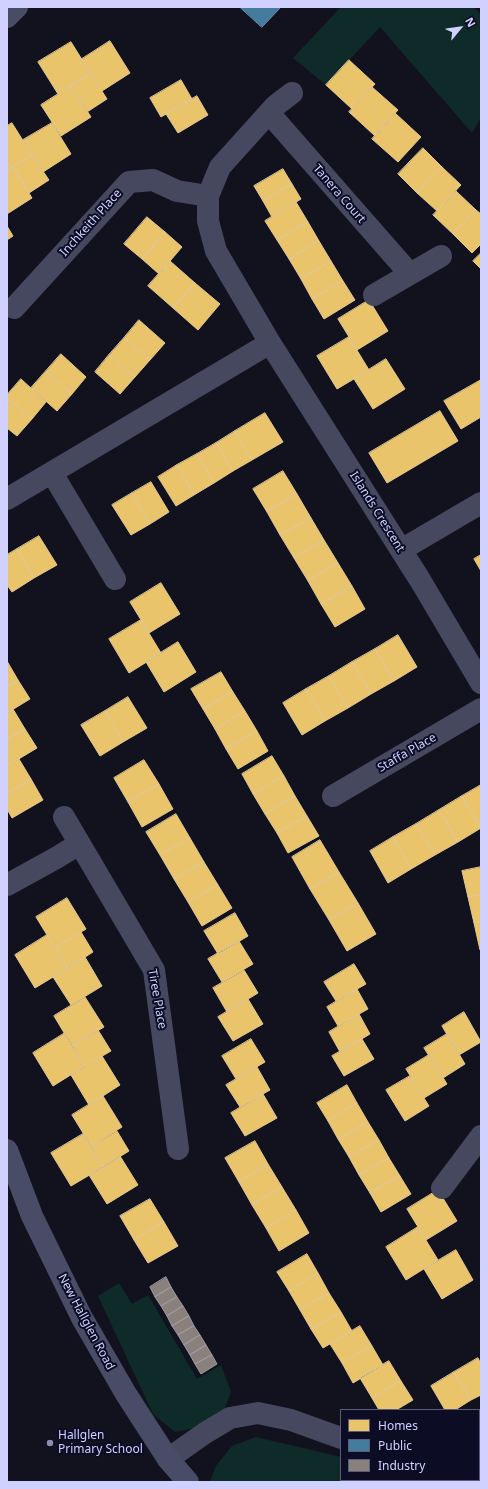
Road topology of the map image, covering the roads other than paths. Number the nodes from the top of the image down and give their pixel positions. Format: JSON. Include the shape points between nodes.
{"nodes":[{"id":1,"x":17,"y":7,"type":"edge"},
{"id":2,"x":7,"y":17,"type":"edge"},
{"id":3,"x":292,"y":93,"type":"dead end"},
{"id":4,"x":269,"y":113,"type":"junction"},
{"id":5,"x":208,"y":196,"type":"junction"},
{"id":6,"x":441,"y":256,"type":"dead end"},
{"id":7,"x":410,"y":274,"type":"junction"},
{"id":8,"x":374,"y":296,"type":"dead end"},
{"id":9,"x":14,"y":308,"type":"dead end"},
{"id":10,"x":270,"y":343,"type":"junction"},
{"id":11,"x":52,"y":473,"type":"junction"},
{"id":12,"x":7,"y":499,"type":"edge"},
{"id":13,"x":481,"y":503,"type":"edge"},
{"id":14,"x":401,"y":550,"type":"junction"},
{"id":15,"x":115,"y":579,"type":"dead end"},
{"id":16,"x":481,"y":683,"type":"edge"},
{"id":17,"x":481,"y":709,"type":"edge"},
{"id":18,"x":332,"y":796,"type":"dead end"},
{"id":19,"x":64,"y":817,"type":"dead end"},
{"id":20,"x":79,"y":844,"type":"junction"},
{"id":21,"x":7,"y":885,"type":"edge"},
{"id":22,"x":481,"y":1136,"type":"edge"},
{"id":23,"x":178,"y":1149,"type":"dead end"},
{"id":24,"x":7,"y":1150,"type":"edge"},
{"id":25,"x":442,"y":1188,"type":"dead end"},
{"id":26,"x":340,"y":1438,"type":"edge"},
{"id":27,"x":168,"y":1459,"type":"junction"},
{"id":28,"x":188,"y":1482,"type":"edge"}],
"edges":[{"from":1,"to":2,"type":"street"},
{"from":3,"to":4,"type":"street","name":"Islands Crescent"},
{"from":4,"to":5,"type":"street","name":"Islands Crescent","via":[[220,166]]},
{"from":4,"to":7,"type":"street","name":"Tanera Court"},
{"from":5,"to":9,"type":"street","name":"Inchkeith Place","via":[[177,191],[153,180],[128,182]]},
{"from":5,"to":10,"type":"street","name":"Islands Crescent","via":[[208,221],[216,251]]},
{"from":6,"to":7,"type":"street"},
{"from":7,"to":8,"type":"street"},
{"from":10,"to":11,"type":"street"},
{"from":10,"to":14,"type":"street","name":"Islands Crescent"},
{"from":11,"to":12,"type":"street"},
{"from":11,"to":15,"type":"street"},
{"from":13,"to":14,"type":"street"},
{"from":14,"to":16,"type":"street","name":"Islands Crescent"},
{"from":17,"to":18,"type":"street","name":"Staffa Place"},
{"from":19,"to":20,"type":"street","name":"Tiree Place"},
{"from":20,"to":21,"type":"street"},
{"from":20,"to":23,"type":"street","name":"Tiree Place","via":[[154,970]]},
{"from":22,"to":25,"type":"street"},
{"from":24,"to":27,"type":"street","name":"New Hallglen Road","via":[[32,1216],[82,1318],[126,1394]]},
{"from":26,"to":27,"type":"street","via":[[290,1420],[258,1413],[230,1418]]},
{"from":27,"to":28,"type":"street","name":"New Hallglen Road"}]}
